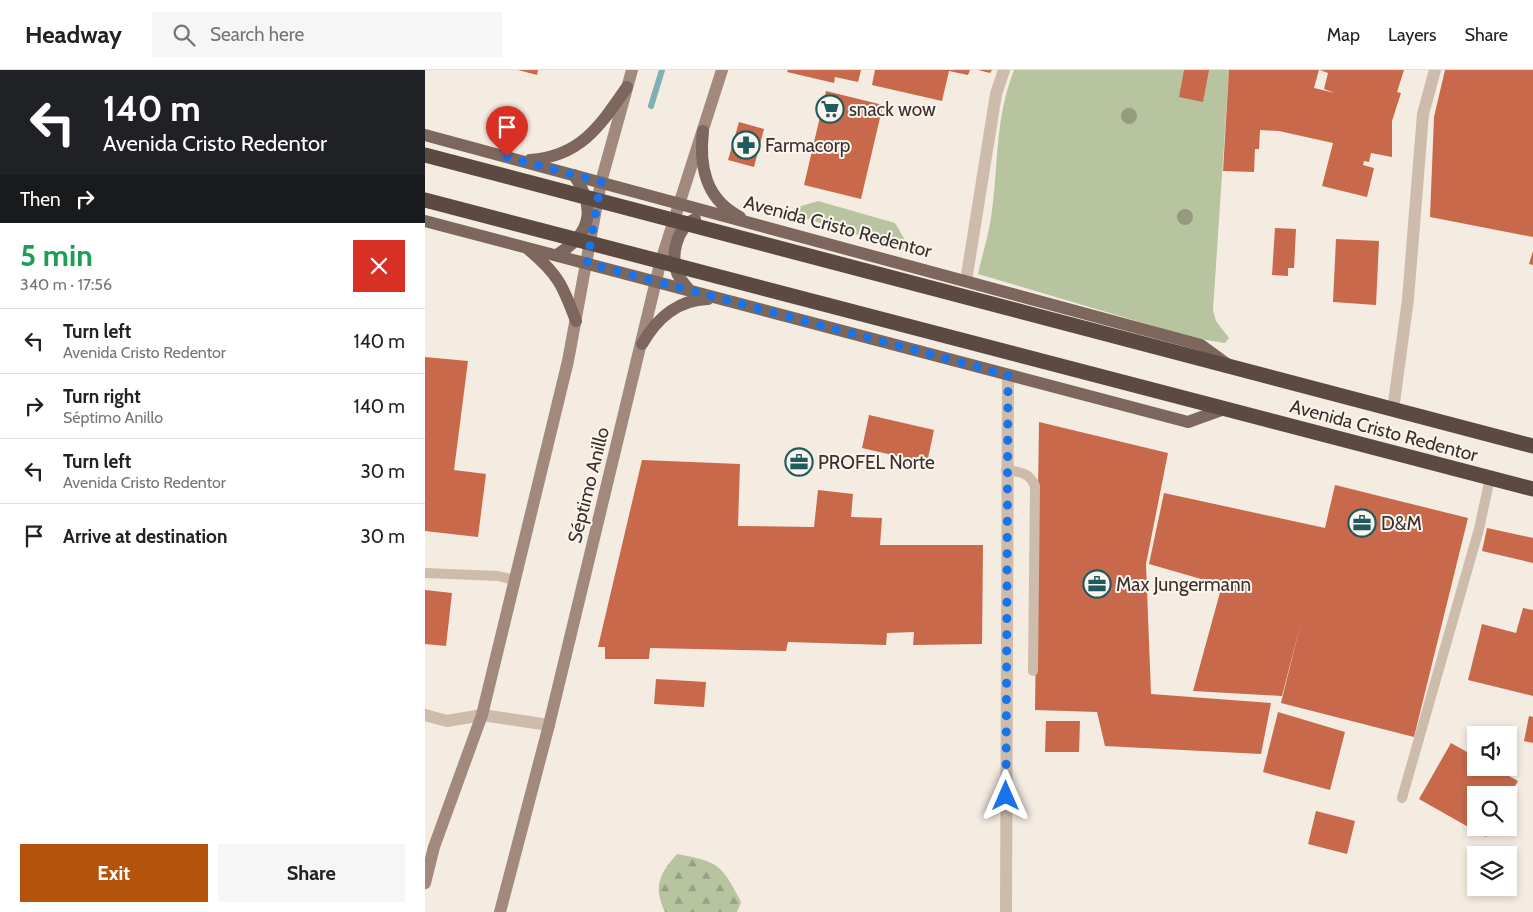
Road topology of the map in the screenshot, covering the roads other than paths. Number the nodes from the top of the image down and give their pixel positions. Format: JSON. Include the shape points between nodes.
{"nodes":[{"id":1,"x":632,"y":70,"type":"edge"},
{"id":2,"x":722,"y":70,"type":"edge"},
{"id":3,"x":1004,"y":70,"type":"edge"},
{"id":4,"x":1435,"y":70,"type":"edge"},
{"id":5,"x":627,"y":87,"type":"junction"},
{"id":6,"x":703,"y":130,"type":"junction"},
{"id":7,"x":425,"y":136,"type":"edge"},
{"id":8,"x":425,"y":155,"type":"edge"},
{"id":9,"x":523,"y":161,"type":"junction"},
{"id":10,"x":574,"y":175,"type":"junction"},
{"id":11,"x":601,"y":182,"type":"junction"},
{"id":12,"x":425,"y":200,"type":"edge"},
{"id":13,"x":679,"y":204,"type":"junction"},
{"id":14,"x":708,"y":212,"type":"junction"},
{"id":15,"x":425,"y":221,"type":"edge"},
{"id":16,"x":751,"y":222,"type":"junction"},
{"id":17,"x":527,"y":248,"type":"junction"},
{"id":18,"x":558,"y":254,"type":"junction"},
{"id":19,"x":587,"y":263,"type":"junction"},
{"id":20,"x":966,"y":281,"type":"junction"},
{"id":21,"x":656,"y":282,"type":"junction"},
{"id":22,"x":690,"y":291,"type":"junction"},
{"id":23,"x":718,"y":299,"type":"junction"},
{"id":24,"x":576,"y":321,"type":"junction"},
{"id":25,"x":642,"y":344,"type":"junction"},
{"id":26,"x":1233,"y":368,"type":"junction"},
{"id":27,"x":1008,"y":375,"type":"junction"},
{"id":28,"x":1224,"y":409,"type":"junction"},
{"id":29,"x":1393,"y":410,"type":"junction"},
{"id":30,"x":1533,"y":446,"type":"edge"},
{"id":31,"x":1006,"y":470,"type":"junction"},
{"id":32,"x":1490,"y":478,"type":"junction"},
{"id":33,"x":1533,"y":489,"type":"edge"},
{"id":34,"x":425,"y":572,"type":"edge"},
{"id":35,"x":515,"y":580,"type":"junction"},
{"id":36,"x":1033,"y":671,"type":"dead end"},
{"id":37,"x":425,"y":715,"type":"edge"},
{"id":38,"x":482,"y":715,"type":"junction"},
{"id":39,"x":549,"y":725,"type":"junction"},
{"id":40,"x":1402,"y":798,"type":"dead end"},
{"id":41,"x":425,"y":883,"type":"edge"},
{"id":42,"x":500,"y":912,"type":"edge"},
{"id":43,"x":1006,"y":912,"type":"edge"}],
"edges":[{"from":1,"to":5,"type":"main road"},
{"from":2,"to":6,"type":"main road","name":"Séptimo Anillo"},
{"from":3,"to":20,"type":"street","via":[[996,94]]},
{"from":4,"to":29,"type":"street","via":[[1423,114],[1407,299]]},
{"from":5,"to":9,"type":"main road","via":[[587,139],[552,157]]},
{"from":5,"to":11,"type":"main road"},
{"from":6,"to":13,"type":"main road","name":"Séptimo Anillo"},
{"from":6,"to":16,"type":"main road","via":[[700,153],[704,176],[715,196],[731,212]]},
{"from":7,"to":9,"type":"main road","name":"Avenida Cristo Redentor"},
{"from":8,"to":26,"type":"highway","name":"Avenida Cristo Redentor"},
{"from":9,"to":10,"type":"main road","name":"Avenida Cristo Redentor"},
{"from":10,"to":11,"type":"main road","name":"Avenida Cristo Redentor"},
{"from":10,"to":18,"type":"main road","via":[[585,191],[589,210],[585,229],[574,244]]},
{"from":11,"to":13,"type":"main road","name":"Avenida Cristo Redentor"},
{"from":11,"to":19,"type":"main road"},
{"from":12,"to":28,"type":"highway","name":"Avenida Cristo Redentor"},
{"from":13,"to":14,"type":"main road","name":"Avenida Cristo Redentor"},
{"from":13,"to":21,"type":"main road","name":"Séptimo Anillo"},
{"from":14,"to":16,"type":"main road","name":"Avenida Cristo Redentor"},
{"from":14,"to":22,"type":"main road","via":[[691,221],[679,236],[674,256],[678,275]]},
{"from":15,"to":17,"type":"main road"},
{"from":16,"to":20,"type":"main road","name":"Avenida Cristo Redentor"},
{"from":17,"to":18,"type":"main road"},
{"from":17,"to":24,"type":"main road","via":[[557,276]]},
{"from":18,"to":19,"type":"main road"},
{"from":19,"to":21,"type":"main road"},
{"from":19,"to":24,"type":"main road"},
{"from":20,"to":26,"type":"main road","name":"Avenida Cristo Redentor","via":[[1201,344]]},
{"from":21,"to":22,"type":"main road"},
{"from":21,"to":25,"type":"main road","name":"Séptimo Anillo"},
{"from":22,"to":23,"type":"main road"},
{"from":23,"to":25,"type":"main road","via":[[699,299],[681,304],[651,328]]},
{"from":23,"to":27,"type":"main road"},
{"from":24,"to":35,"type":"main road"},
{"from":25,"to":39,"type":"main road","name":"Séptimo Anillo"},
{"from":26,"to":29,"type":"highway","name":"Avenida Cristo Redentor"},
{"from":27,"to":28,"type":"main road","via":[[1188,422]]},
{"from":27,"to":31,"type":"street"},
{"from":28,"to":32,"type":"highway","name":"Avenida Cristo Redentor"},
{"from":29,"to":30,"type":"highway","name":"Avenida Cristo Redentor"},
{"from":31,"to":36,"type":"lane","via":[[1031,477],[1035,486]]},
{"from":31,"to":43,"type":"street"},
{"from":32,"to":33,"type":"highway","name":"Avenida Cristo Redentor"},
{"from":32,"to":40,"type":"lane","via":[[1479,529]]},
{"from":34,"to":35,"type":"lane"},
{"from":35,"to":38,"type":"main road"},
{"from":37,"to":38,"type":"street","via":[[447,721]]},
{"from":38,"to":39,"type":"street"},
{"from":38,"to":41,"type":"main road","via":[[434,847]]},
{"from":39,"to":42,"type":"main road","name":"Séptimo Anillo"}]}
